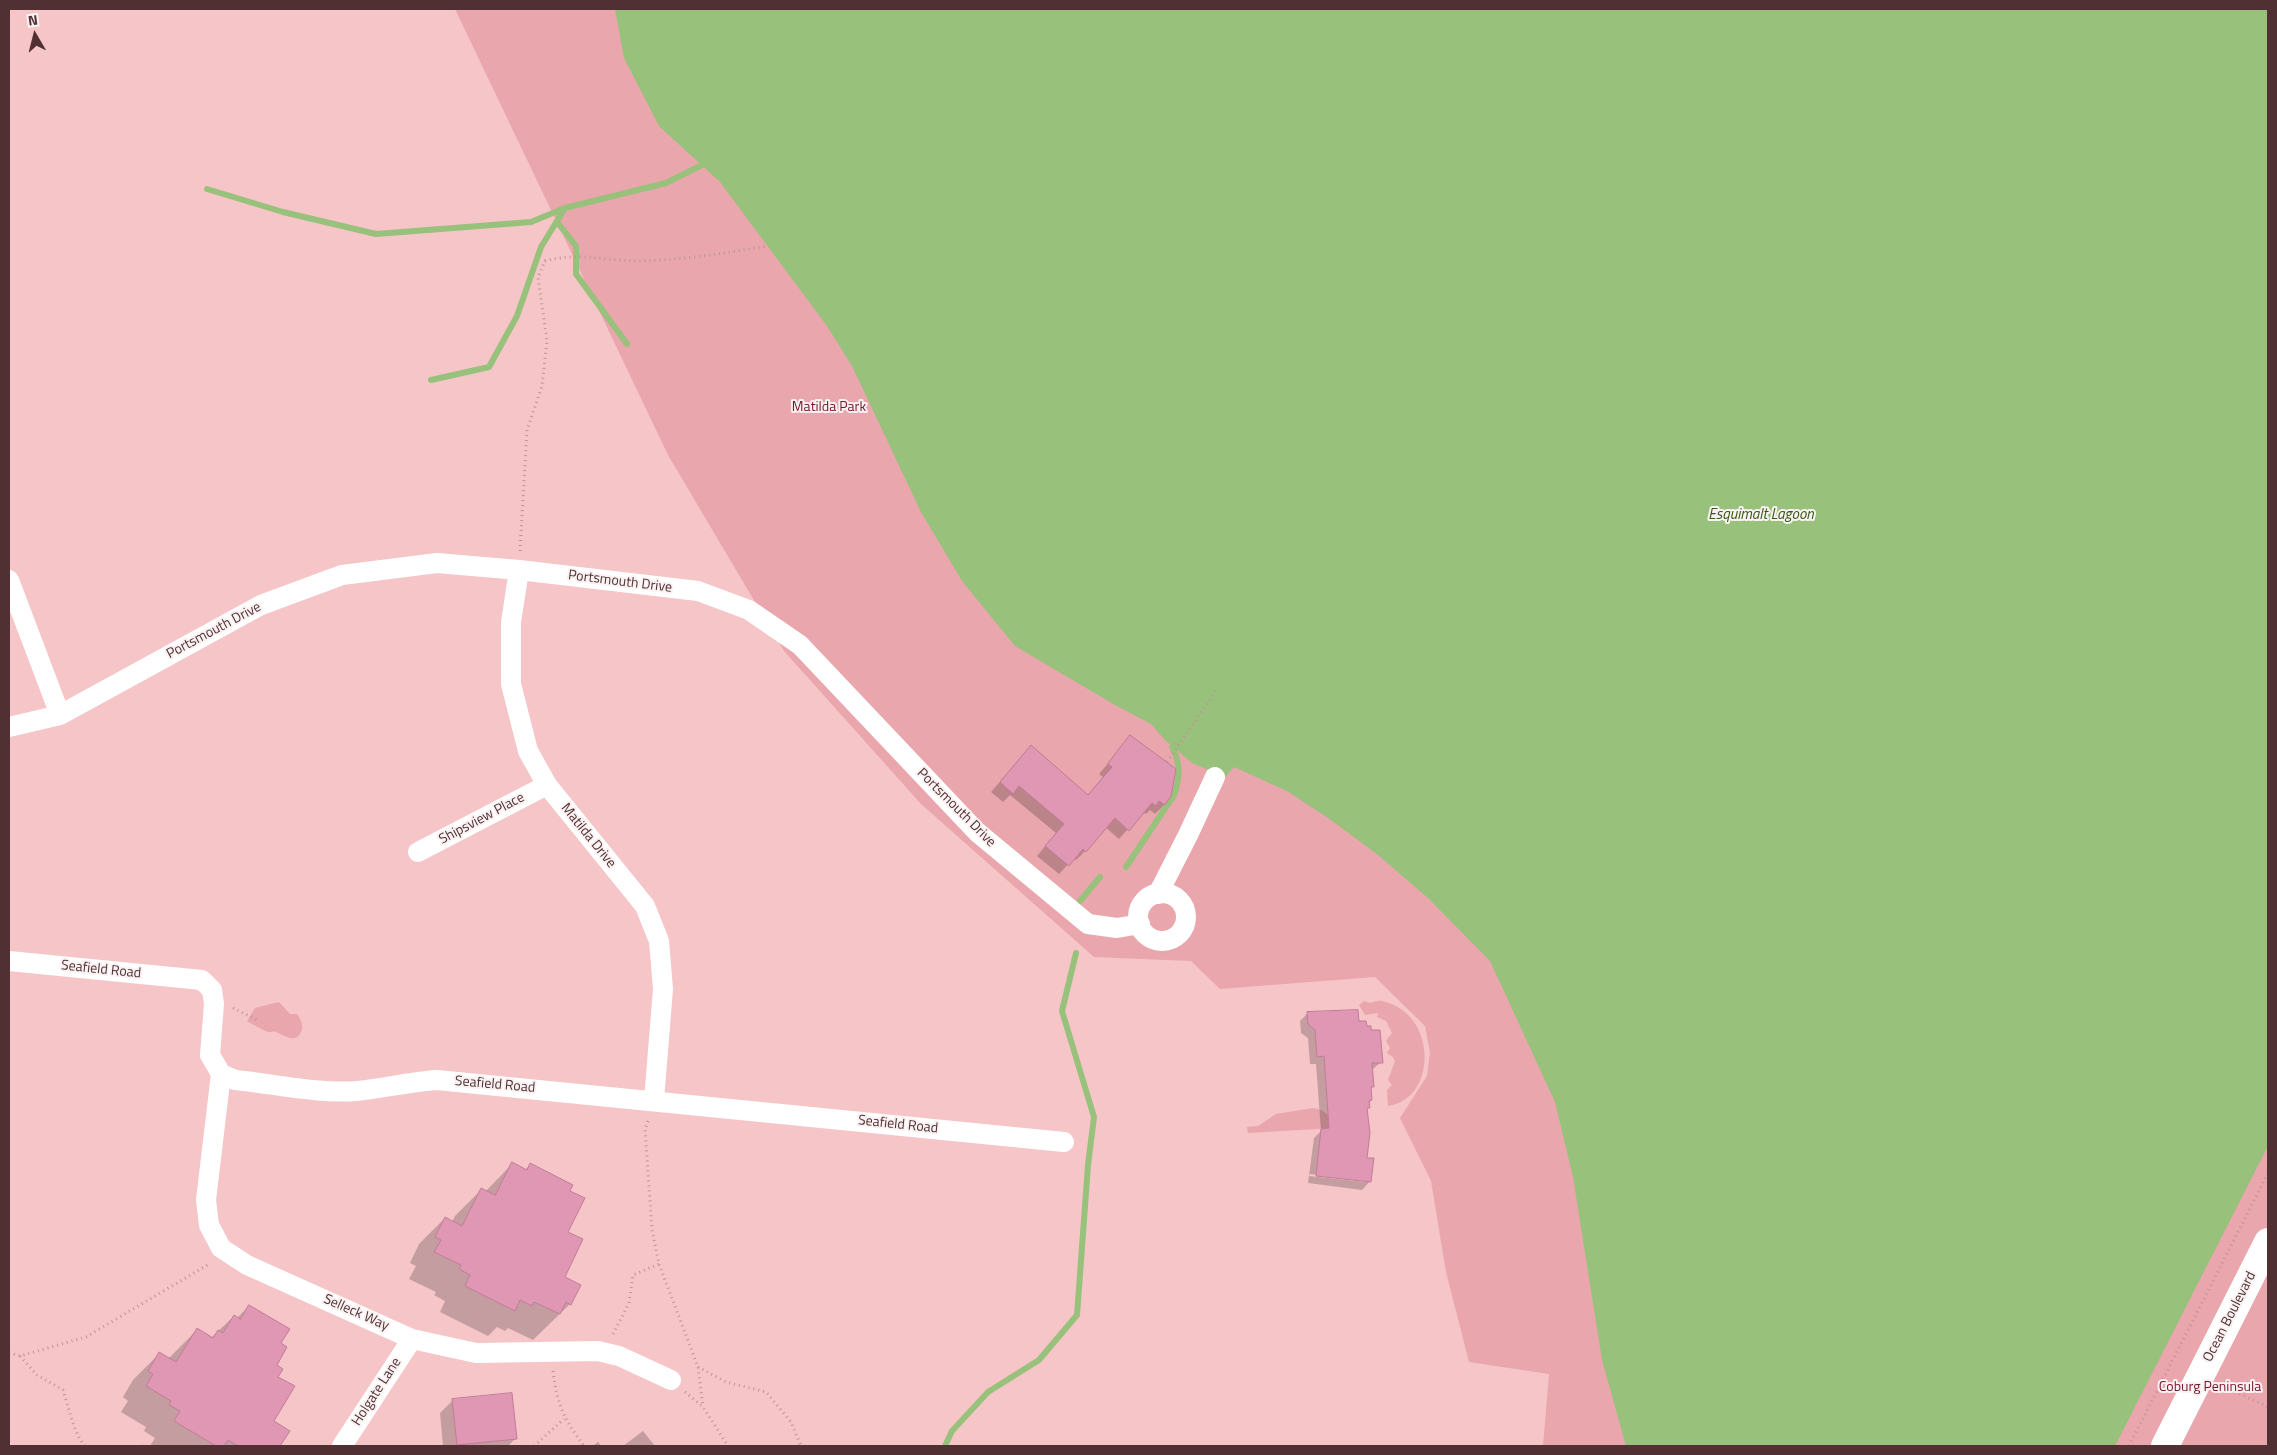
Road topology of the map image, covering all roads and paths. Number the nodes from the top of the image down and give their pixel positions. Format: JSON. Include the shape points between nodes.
{"nodes":[{"id":1,"x":768,"y":246,"type":"dead end"},
{"id":2,"x":519,"y":570,"type":"junction"},
{"id":3,"x":9,"y":580,"type":"edge"},
{"id":4,"x":1218,"y":688,"type":"dead end"},
{"id":5,"x":60,"y":715,"type":"junction"},
{"id":6,"x":9,"y":727,"type":"edge"},
{"id":7,"x":1167,"y":762,"type":"dead end"},
{"id":8,"x":1215,"y":776,"type":"dead end"},
{"id":9,"x":547,"y":785,"type":"junction"},
{"id":10,"x":418,"y":852,"type":"dead end"},
{"id":11,"x":1158,"y":894,"type":"junction"},
{"id":12,"x":1140,"y":924,"type":"junction"},
{"id":13,"x":9,"y":961,"type":"edge"},
{"id":14,"x":228,"y":1006,"type":"dead end"},
{"id":15,"x":258,"y":1020,"type":"dead end"},
{"id":16,"x":221,"y":1074,"type":"junction"},
{"id":17,"x":654,"y":1100,"type":"junction"},
{"id":18,"x":1064,"y":1142,"type":"dead end"},
{"id":19,"x":2268,"y":1173,"type":"edge"},
{"id":20,"x":2268,"y":1242,"type":"edge"},
{"id":21,"x":211,"y":1263,"type":"dead end"},
{"id":22,"x":660,"y":1264,"type":"junction"},
{"id":23,"x":412,"y":1339,"type":"junction"},
{"id":24,"x":598,"y":1352,"type":"junction"},
{"id":25,"x":9,"y":1353,"type":"edge"},
{"id":26,"x":20,"y":1356,"type":"junction"},
{"id":27,"x":552,"y":1365,"type":"dead end"},
{"id":28,"x":698,"y":1367,"type":"junction"},
{"id":29,"x":2204,"y":1369,"type":"junction"},
{"id":30,"x":671,"y":1380,"type":"joint"},
{"id":31,"x":703,"y":1407,"type":"junction"},
{"id":32,"x":2268,"y":1407,"type":"edge"},
{"id":33,"x":564,"y":1420,"type":"junction"},
{"id":34,"x":85,"y":1446,"type":"edge"},
{"id":35,"x":342,"y":1446,"type":"edge"},
{"id":36,"x":534,"y":1446,"type":"edge"},
{"id":37,"x":584,"y":1446,"type":"edge"},
{"id":38,"x":728,"y":1446,"type":"edge"},
{"id":39,"x":801,"y":1446,"type":"edge"},
{"id":40,"x":2129,"y":1446,"type":"edge"},
{"id":41,"x":2165,"y":1446,"type":"edge"}],
"edges":[{"from":1,"to":2,"type":"path","via":[[681,259],[632,261],[565,256],[545,261],[538,277],[547,341],[542,386],[527,430]]},
{"from":2,"to":5,"type":"street","name":"Portsmouth Drive","via":[[437,563],[342,575],[261,605]]},
{"from":2,"to":9,"type":"street","name":"Matilda Drive","via":[[511,622],[511,684],[528,751]]},
{"from":2,"to":12,"type":"street","name":"Portsmouth Drive","via":[[698,591],[750,610],[800,645],[977,832],[1051,895],[1088,924],[1117,928]]},
{"from":3,"to":5,"type":"street"},
{"from":4,"to":7,"type":"path"},
{"from":5,"to":6,"type":"street","name":"Portsmouth Drive"},
{"from":8,"to":11,"type":"street"},
{"from":9,"to":10,"type":"street","name":"Shipsview Place"},
{"from":9,"to":17,"type":"street","name":"Matilda Drive","via":[[645,906],[659,941],[664,989]]},
{"from":11,"to":12,"type":"street","via":[[1150,896],[1142,905]]},
{"from":11,"to":12,"type":"street","via":[[1171,895],[1181,902],[1186,914],[1181,932],[1171,939],[1158,940],[1147,935]]},
{"from":13,"to":16,"type":"street","name":"Seafield Road","via":[[202,980],[212,990],[210,1055]]},
{"from":14,"to":15,"type":"path"},
{"from":16,"to":17,"type":"street","name":"Seafield Road","via":[[235,1080],[331,1090],[357,1091],[437,1080]]},
{"from":16,"to":23,"type":"street","name":"Selleck Way","via":[[206,1200],[209,1226],[221,1248],[247,1264]]},
{"from":17,"to":18,"type":"street","name":"Seafield Road"},
{"from":17,"to":22,"type":"path","via":[[645,1129],[652,1230]]},
{"from":19,"to":40,"type":"path"},
{"from":20,"to":29,"type":"street","name":"Ocean Boulevard"},
{"from":21,"to":26,"type":"path","via":[[86,1337]]},
{"from":22,"to":24,"type":"path","via":[[633,1275],[628,1303],[614,1334]]},
{"from":22,"to":28,"type":"path"},
{"from":23,"to":24,"type":"street","name":"Selleck Way","via":[[476,1353]]},
{"from":23,"to":35,"type":"street","name":"Holgate Lane"},
{"from":24,"to":30,"type":"street","name":"Selleck Way","via":[[619,1356]]},
{"from":25,"to":26,"type":"path"},
{"from":26,"to":34,"type":"path","via":[[37,1375],[63,1390],[74,1425]]},
{"from":27,"to":33,"type":"path","via":[[554,1386]]},
{"from":28,"to":31,"type":"path"},
{"from":28,"to":39,"type":"path","via":[[726,1382],[766,1392],[791,1422]]},
{"from":29,"to":32,"type":"path","via":[[2223,1378],[2236,1392]]},
{"from":29,"to":41,"type":"street","name":"Ocean Boulevard"},
{"from":30,"to":31,"type":"path"},
{"from":31,"to":38,"type":"path"},
{"from":33,"to":36,"type":"path"},
{"from":33,"to":37,"type":"path"}]}
